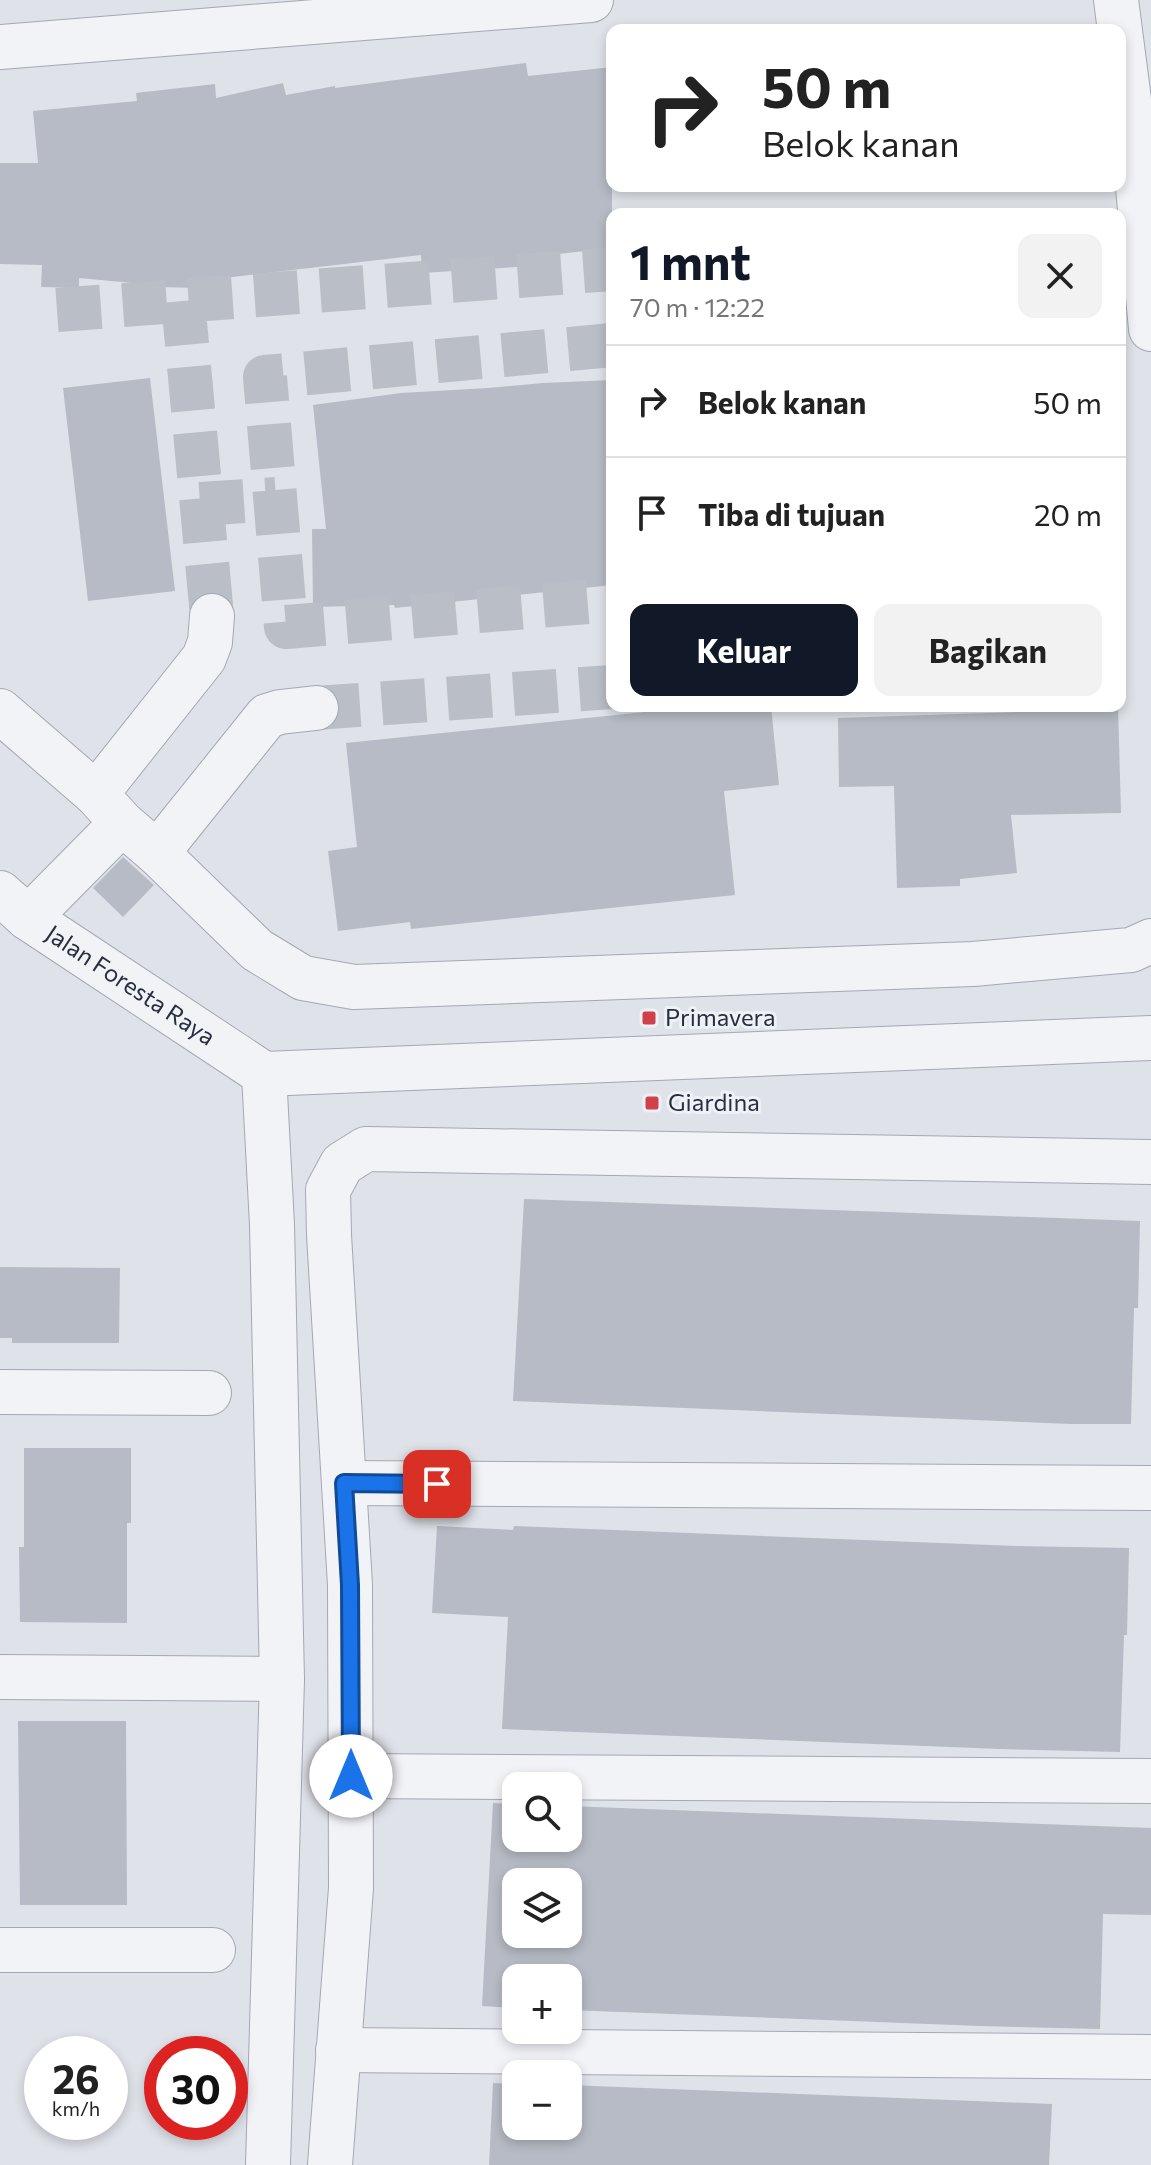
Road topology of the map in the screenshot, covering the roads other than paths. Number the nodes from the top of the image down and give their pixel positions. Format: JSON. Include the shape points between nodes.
{"nodes":[{"id":1,"x":591,"y":0,"type":"edge"},
{"id":2,"x":1116,"y":0,"type":"edge"},
{"id":3,"x":1119,"y":24,"type":"edge"},
{"id":4,"x":0,"y":47,"type":"edge"},
{"id":5,"x":1126,"y":77,"type":"edge"},
{"id":6,"x":1151,"y":329,"type":"edge"},
{"id":7,"x":212,"y":616,"type":"tunnel mouth"},
{"id":8,"x":316,"y":708,"type":"tunnel mouth"},
{"id":9,"x":0,"y":711,"type":"edge"},
{"id":10,"x":109,"y":808,"type":"junction"},
{"id":11,"x":157,"y":853,"type":"junction"},
{"id":12,"x":14,"y":905,"type":"edge"},
{"id":13,"x":1151,"y":941,"type":"edge"},
{"id":14,"x":1151,"y":1038,"type":"edge"},
{"id":15,"x":264,"y":1074,"type":"junction"},
{"id":16,"x":1151,"y":1162,"type":"edge"},
{"id":17,"x":0,"y":1392,"type":"edge"},
{"id":18,"x":209,"y":1393,"type":"dead end"},
{"id":19,"x":344,"y":1483,"type":"junction"},
{"id":20,"x":1151,"y":1488,"type":"edge"},
{"id":21,"x":0,"y":1677,"type":"edge"},
{"id":22,"x":282,"y":1679,"type":"junction"},
{"id":23,"x":351,"y":1776,"type":"junction"},
{"id":24,"x":1151,"y":1781,"type":"edge"},
{"id":25,"x":0,"y":1950,"type":"edge"},
{"id":26,"x":213,"y":1950,"type":"dead end"},
{"id":27,"x":338,"y":2050,"type":"junction"},
{"id":28,"x":1151,"y":2057,"type":"edge"},
{"id":29,"x":268,"y":2165,"type":"edge"},
{"id":30,"x":330,"y":2165,"type":"edge"}],
"edges":[{"from":1,"to":4,"type":"street"},
{"from":2,"to":3,"type":"street"},
{"from":5,"to":6,"type":"street"},
{"from":7,"to":10,"type":"street","via":[[204,658]]},
{"from":8,"to":11,"type":"street","via":[[267,716]]},
{"from":9,"to":10,"type":"street"},
{"from":10,"to":11,"type":"street"},
{"from":10,"to":12,"type":"street"},
{"from":11,"to":13,"type":"street","via":[[257,950],[303,978],[354,987],[973,964],[1131,950]]},
{"from":12,"to":15,"type":"street","name":"Jalan Foresta Raya"},
{"from":14,"to":15,"type":"street"},
{"from":15,"to":22,"type":"street"},
{"from":16,"to":19,"type":"street","via":[[366,1149],[342,1164],[328,1190]]},
{"from":17,"to":18,"type":"street"},
{"from":19,"to":20,"type":"street"},
{"from":19,"to":23,"type":"street"},
{"from":21,"to":22,"type":"street"},
{"from":22,"to":29,"type":"street"},
{"from":23,"to":24,"type":"street"},
{"from":23,"to":27,"type":"street","via":[[351,1888]]},
{"from":25,"to":26,"type":"street"},
{"from":27,"to":28,"type":"street"},
{"from":27,"to":30,"type":"street"}]}
